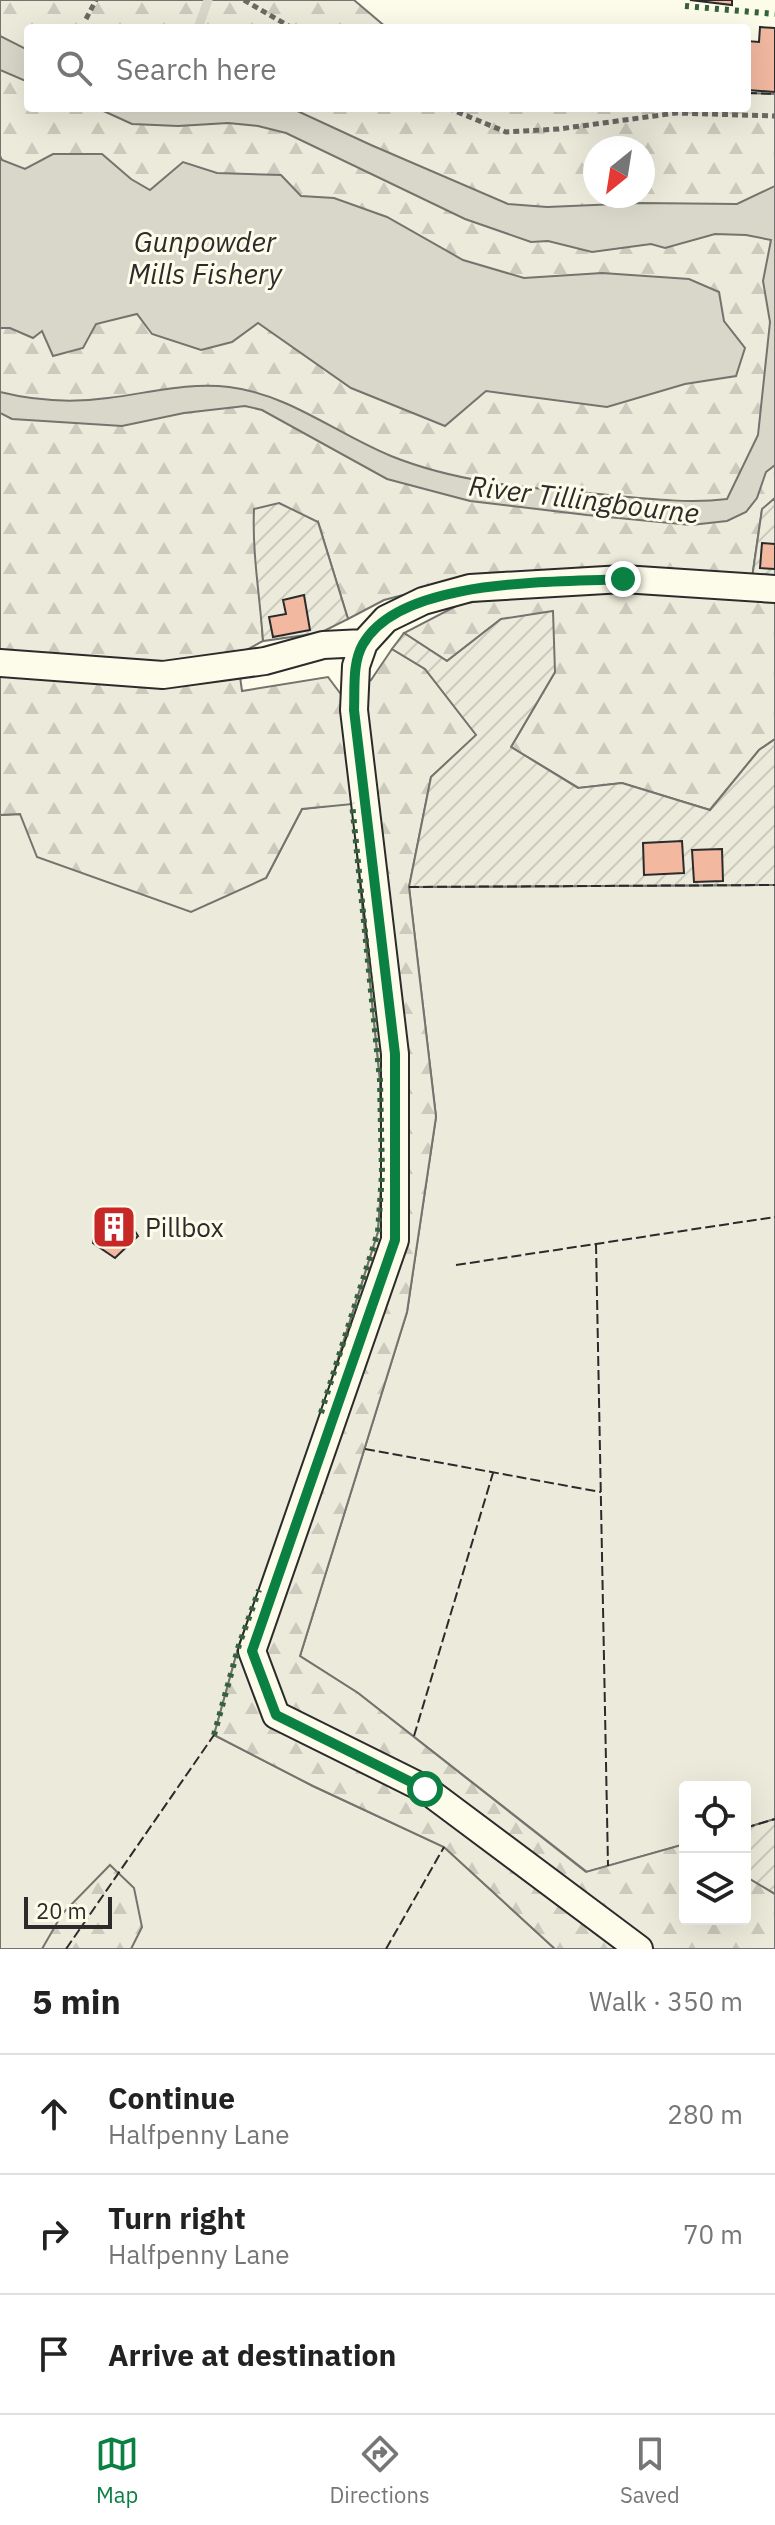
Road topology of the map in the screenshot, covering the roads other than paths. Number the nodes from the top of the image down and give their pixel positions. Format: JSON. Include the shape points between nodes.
{"nodes":[{"id":1,"x":775,"y":589,"type":"edge"},
{"id":2,"x":364,"y":643,"type":"junction"},
{"id":3,"x":0,"y":663,"type":"edge"},
{"id":4,"x":639,"y":1949,"type":"edge"}],
"edges":[{"from":1,"to":2,"type":"street","via":[[623,579],[470,588],[423,601],[386,619]]},
{"from":2,"to":3,"type":"street","via":[[323,645],[265,661],[163,675]]},
{"from":2,"to":4,"type":"street","via":[[356,666],[354,710],[395,1054],[395,1240],[252,1651],[276,1715],[425,1789]]}]}
